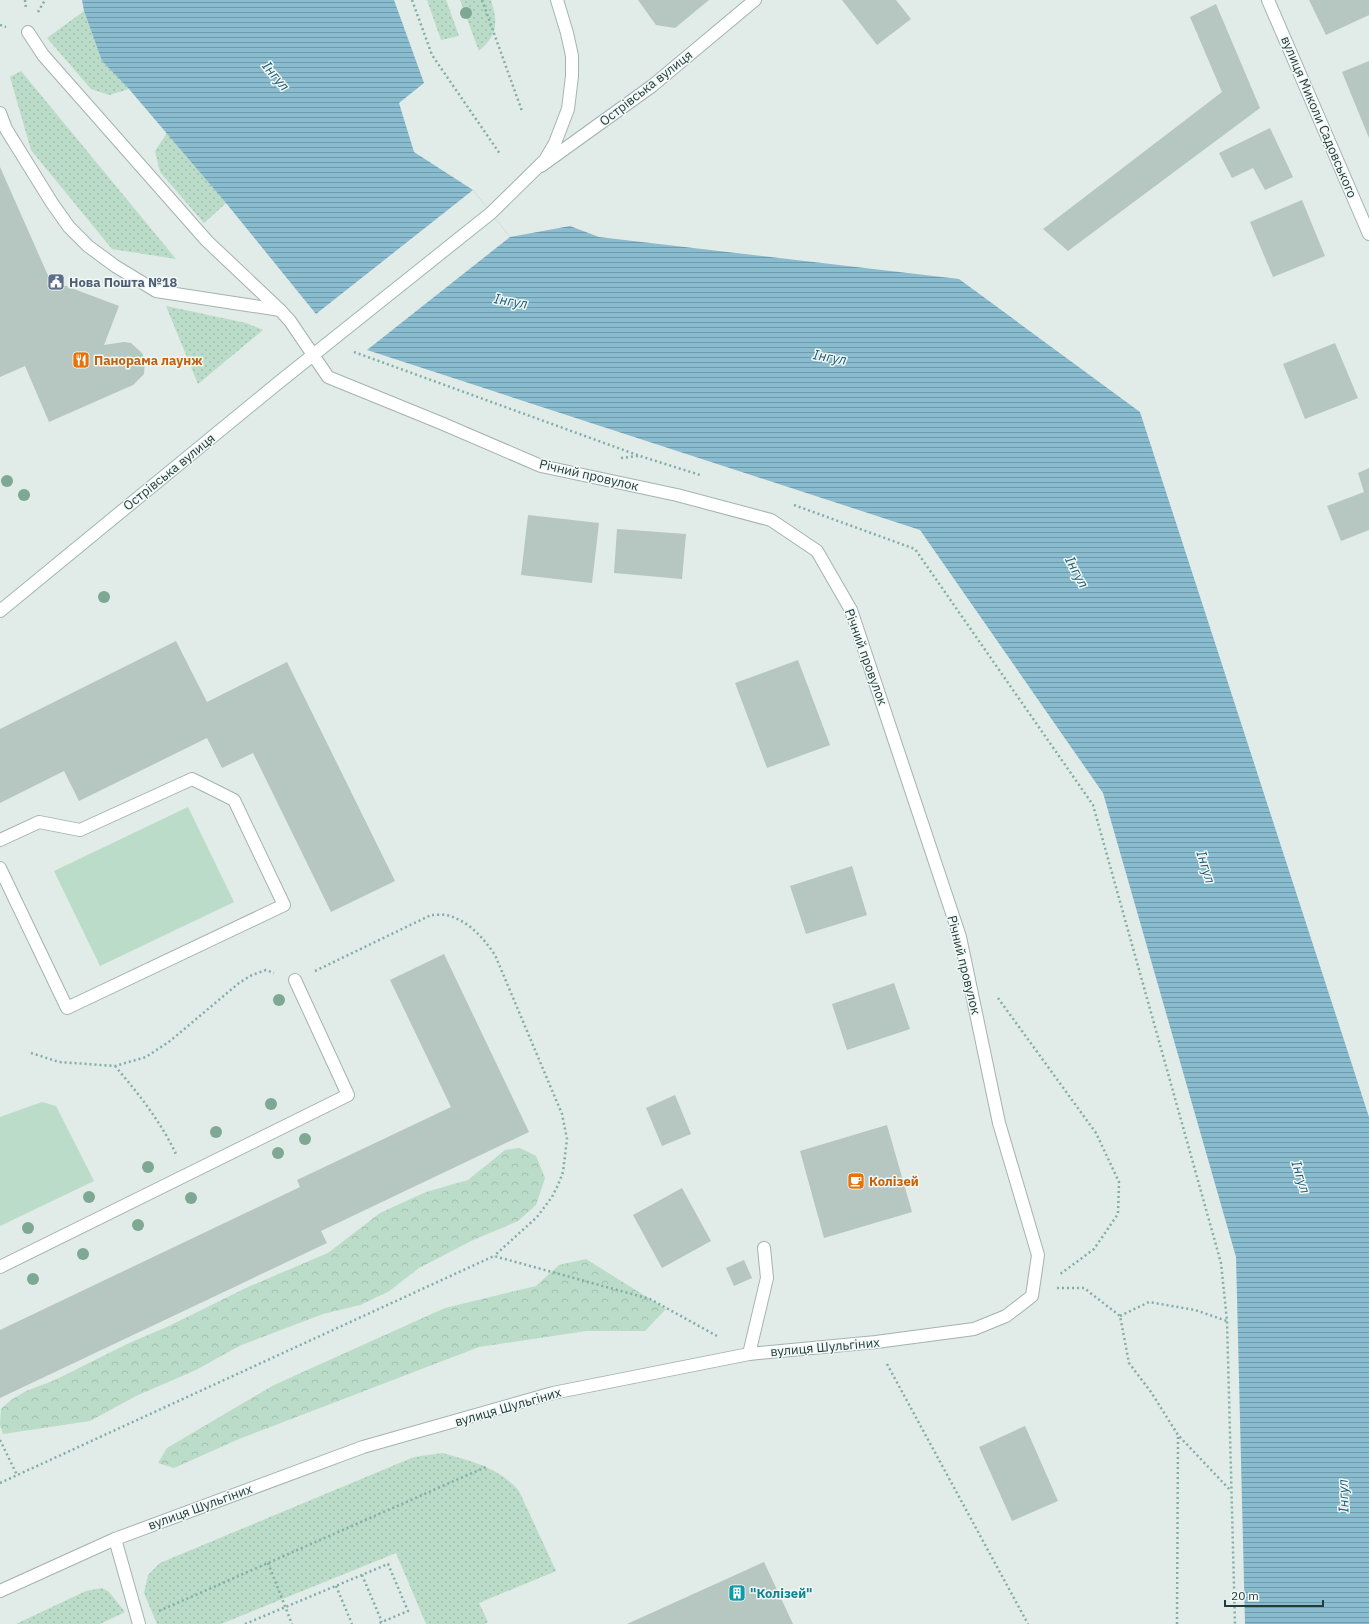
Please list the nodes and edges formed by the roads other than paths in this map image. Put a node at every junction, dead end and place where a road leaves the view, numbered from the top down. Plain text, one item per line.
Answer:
1 (557, 0) edge
2 (755, 0) edge
3 (1268, 0) edge
4 (28, 32) dead end
5 (0, 113) edge
6 (3, 130) edge
7 (533, 172) junction
8 (1369, 234) edge
9 (280, 310) junction
10 (314, 356) junction
11 (0, 610) edge
12 (0, 840) edge
13 (0, 868) edge
14 (295, 980) road end
15 (764, 1248) dead end
16 (0, 1267) edge
17 (1032, 1296) joint
18 (749, 1354) junction
19 (115, 1539) junction
20 (0, 1592) edge
21 (136, 1623) edge

1 - 7 street
2 - 7 street, Острівська вулиця
3 - 8 street, вулиця Миколи Садовського
4 - 9 street, Річний провулок
5 - 6 street
6 - 9 street
7 - 10 street, Острівська вулиця
9 - 10 street, Річний провулок
10 - 11 street, Острівська вулиця
10 - 17 street, Річний провулок
12 - 13 street
14 - 16 street
15 - 18 street
17 - 18 street, вулиця Шульгіних
18 - 19 street, вулиця Шульгіних
19 - 20 street, вулиця Шульгіних
19 - 21 street

